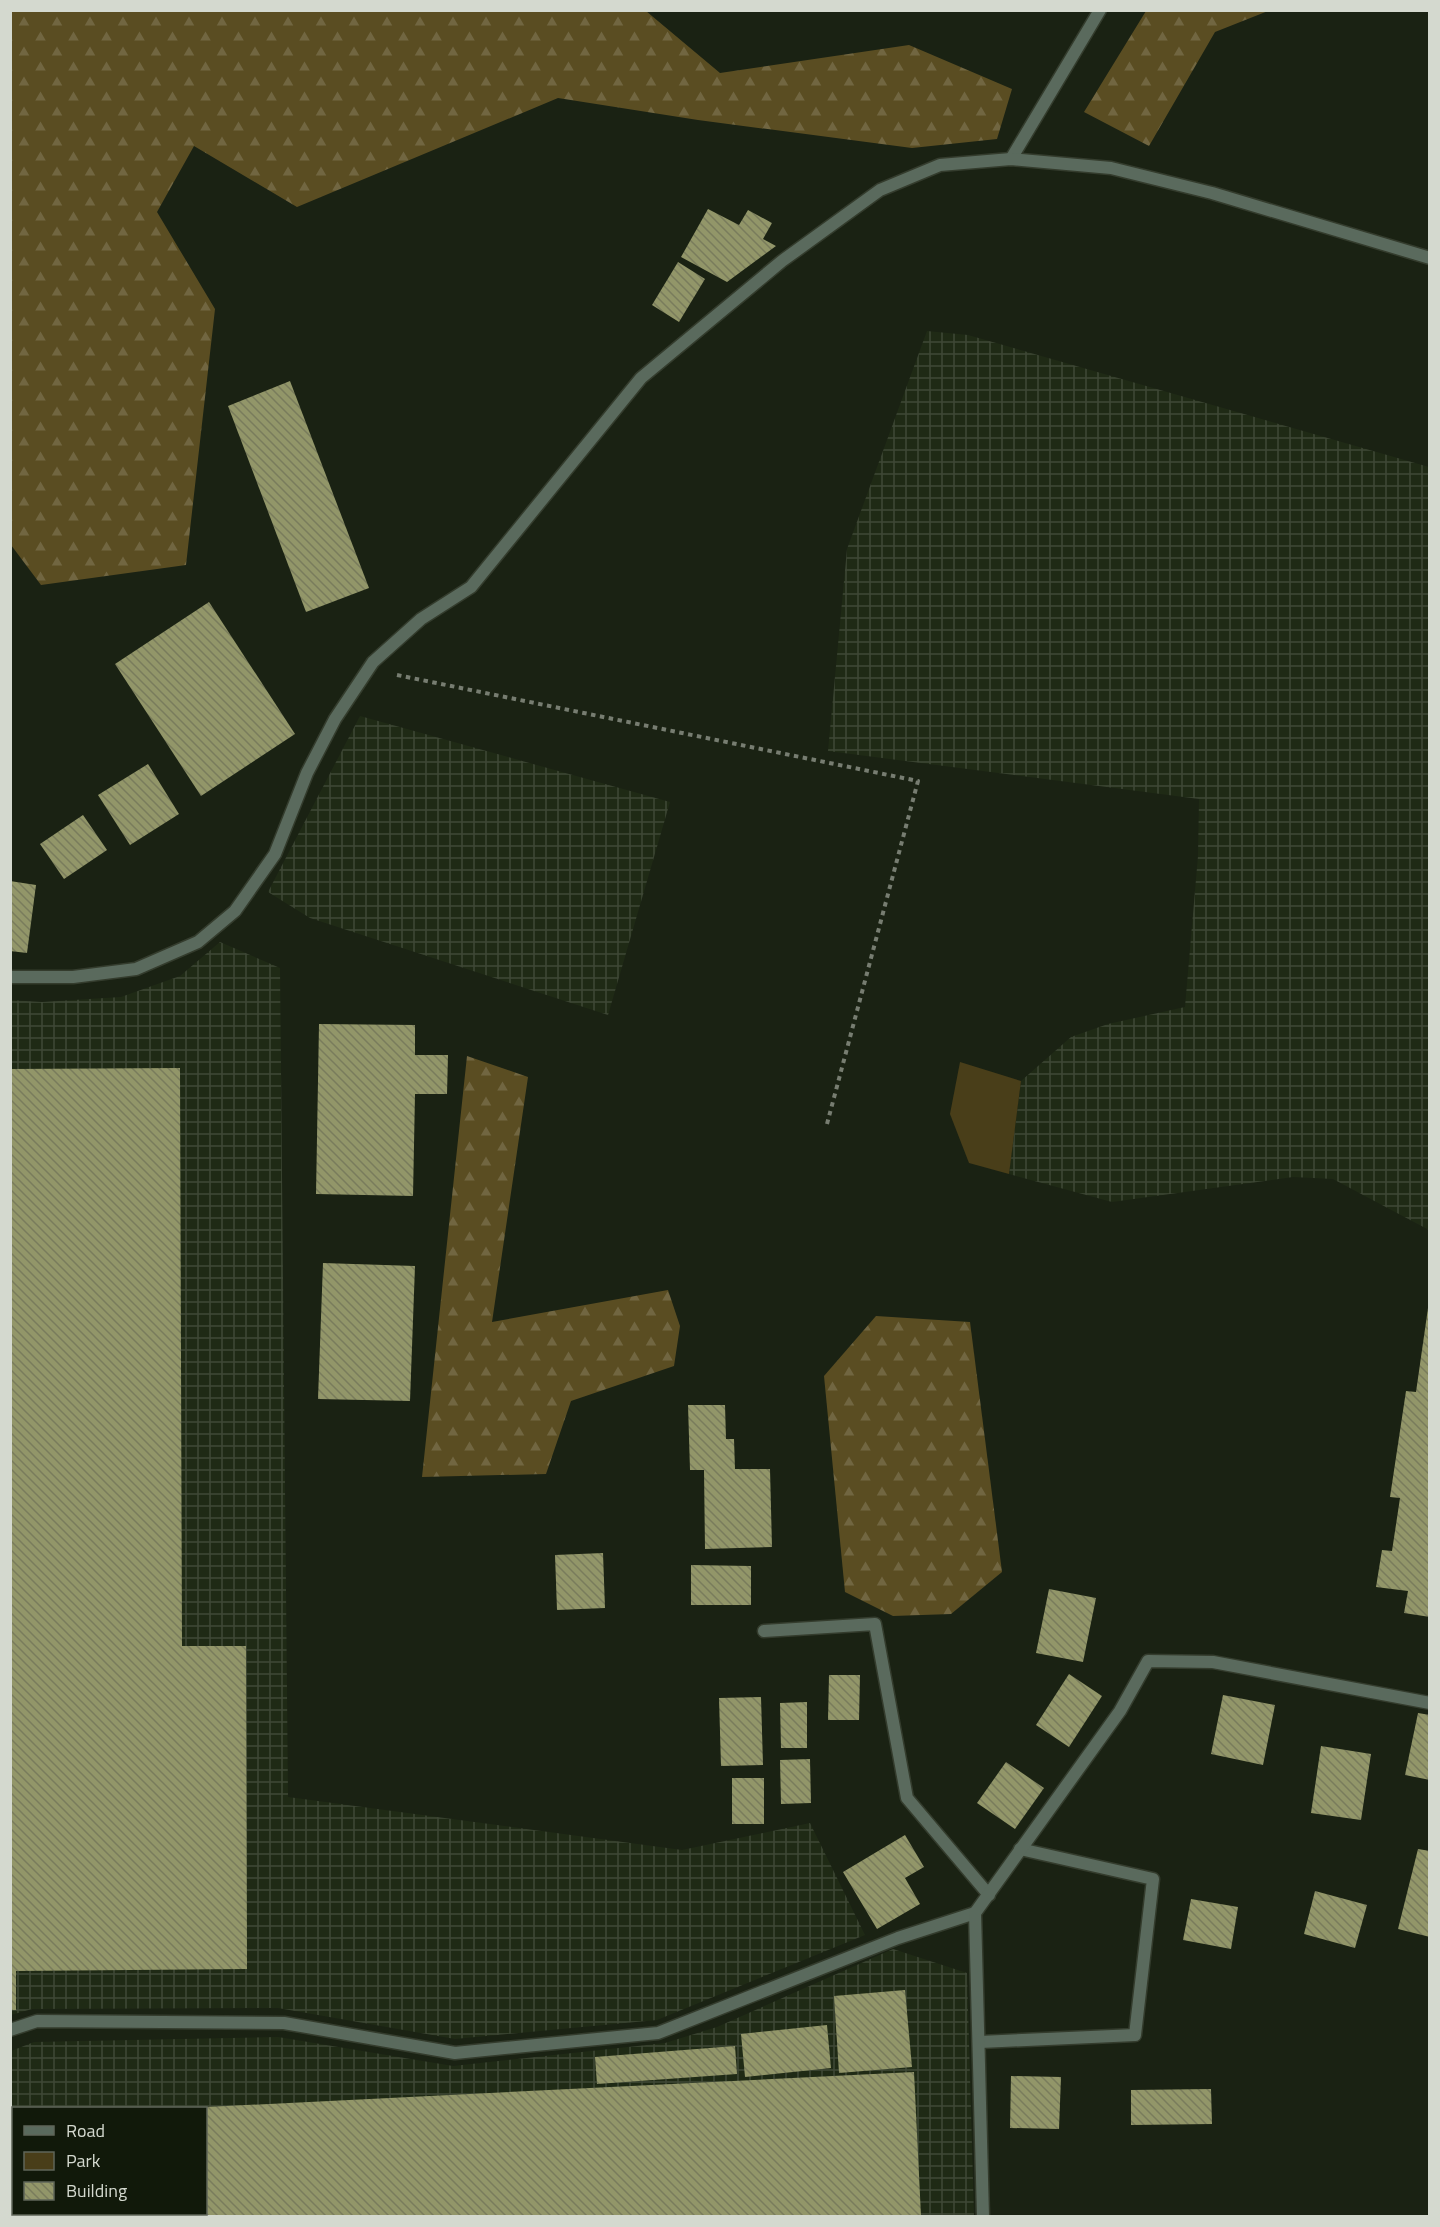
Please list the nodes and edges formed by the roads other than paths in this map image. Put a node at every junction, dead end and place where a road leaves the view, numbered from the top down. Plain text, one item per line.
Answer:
1 (1100, 10) edge
2 (1011, 159) junction
3 (1430, 258) edge
4 (10, 977) edge
5 (764, 1631) dead end
6 (1430, 1703) edge
7 (1020, 1849) junction
8 (989, 1895) junction
9 (975, 1913) junction
10 (10, 2030) edge
11 (980, 2042) junction
12 (983, 2217) edge

1 - 2 street
2 - 3 street
2 - 4 street
5 - 8 street
6 - 7 street
7 - 8 street
7 - 11 street
8 - 9 street
9 - 10 street
9 - 11 street
11 - 12 street

